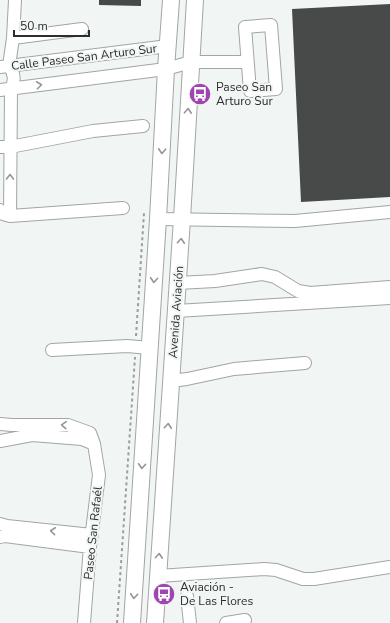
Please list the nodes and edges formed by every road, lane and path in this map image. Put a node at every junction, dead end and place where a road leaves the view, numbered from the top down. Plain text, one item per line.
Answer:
1 (15, 0) edge
2 (171, 0) edge
3 (195, 0) edge
4 (82, 29) dead end
5 (13, 38) junction
6 (168, 46) junction
7 (103, 55) junction
8 (191, 62) junction
9 (247, 62) junction
10 (5, 67) edge
11 (166, 69) junction
12 (106, 76) junction
13 (5, 89) edge
14 (143, 126) dead end
15 (5, 147) edge
16 (145, 207) dead end
17 (123, 208) dead end
18 (390, 212) edge
19 (5, 213) edge
20 (158, 218) junction
21 (182, 219) junction
22 (178, 283) junction
23 (390, 287) edge
24 (390, 298) edge
25 (176, 311) junction
26 (136, 339) dead end
27 (150, 348) junction
28 (52, 350) dead end
29 (135, 355) dead end
30 (305, 363) dead end
31 (171, 381) junction
32 (0, 424) edge
33 (0, 441) edge
34 (94, 444) junction
35 (0, 524) edge
36 (0, 537) edge
37 (91, 541) junction
38 (390, 568) edge
39 (158, 576) junction
40 (187, 596) dead end
41 (245, 620) dead end
42 (84, 623) edge
43 (117, 623) edge
44 (132, 623) edge
45 (155, 623) edge
46 (190, 623) edge
47 (226, 623) edge

1 - 5 street
2 - 6 main road, Avenida Aviación
3 - 8 main road, Avenida Aviación
4 - 5 street
5 - 10 street
6 - 7 street, Calle Paseo San Arturo Sur
6 - 11 main road, Avenida Aviación
7 - 10 street, Calle Paseo San Arturo Sur
7 - 12 street
8 - 9 street, Calle Paseo San Arturo Sur
8 - 11 street, Calle Paseo San Arturo Sur
21 -> 8 main road, Avenida Aviación
9 - 9 street
10 - 13 street
11 - 12 street, Calle Paseo San Arturo Sur
11 -> 20 main road, Avenida Aviación
13 -> 12 street, Calle Paseo San Arturo Sur
13 - 15 street
14 - 15 street
19 -> 15 street
16 - 26 path
17 - 19 street
18 - 21 street
20 - 21 street
20 -> 27 main road, Avenida Aviación
22 -> 21 main road, Avenida Aviación
22 - 23 street
22 - 25 main road, Avenida Aviación
24 - 25 street
25 - 31 main road, Avenida Aviación
27 - 28 street
27 -> 44 main road, Avenida Aviación
29 - 43 path
30 - 31 street
39 -> 31 main road, Avenida Aviación
34 -> 32 street
33 - 34 street
34 - 37 street, Paseo San Rafaél
37 -> 35 street
36 - 37 street
37 - 42 street, Paseo San Rafaél
38 - 39 street
39 - 45 main road, Avenida Aviación
40 - 46 street
41 - 47 street

